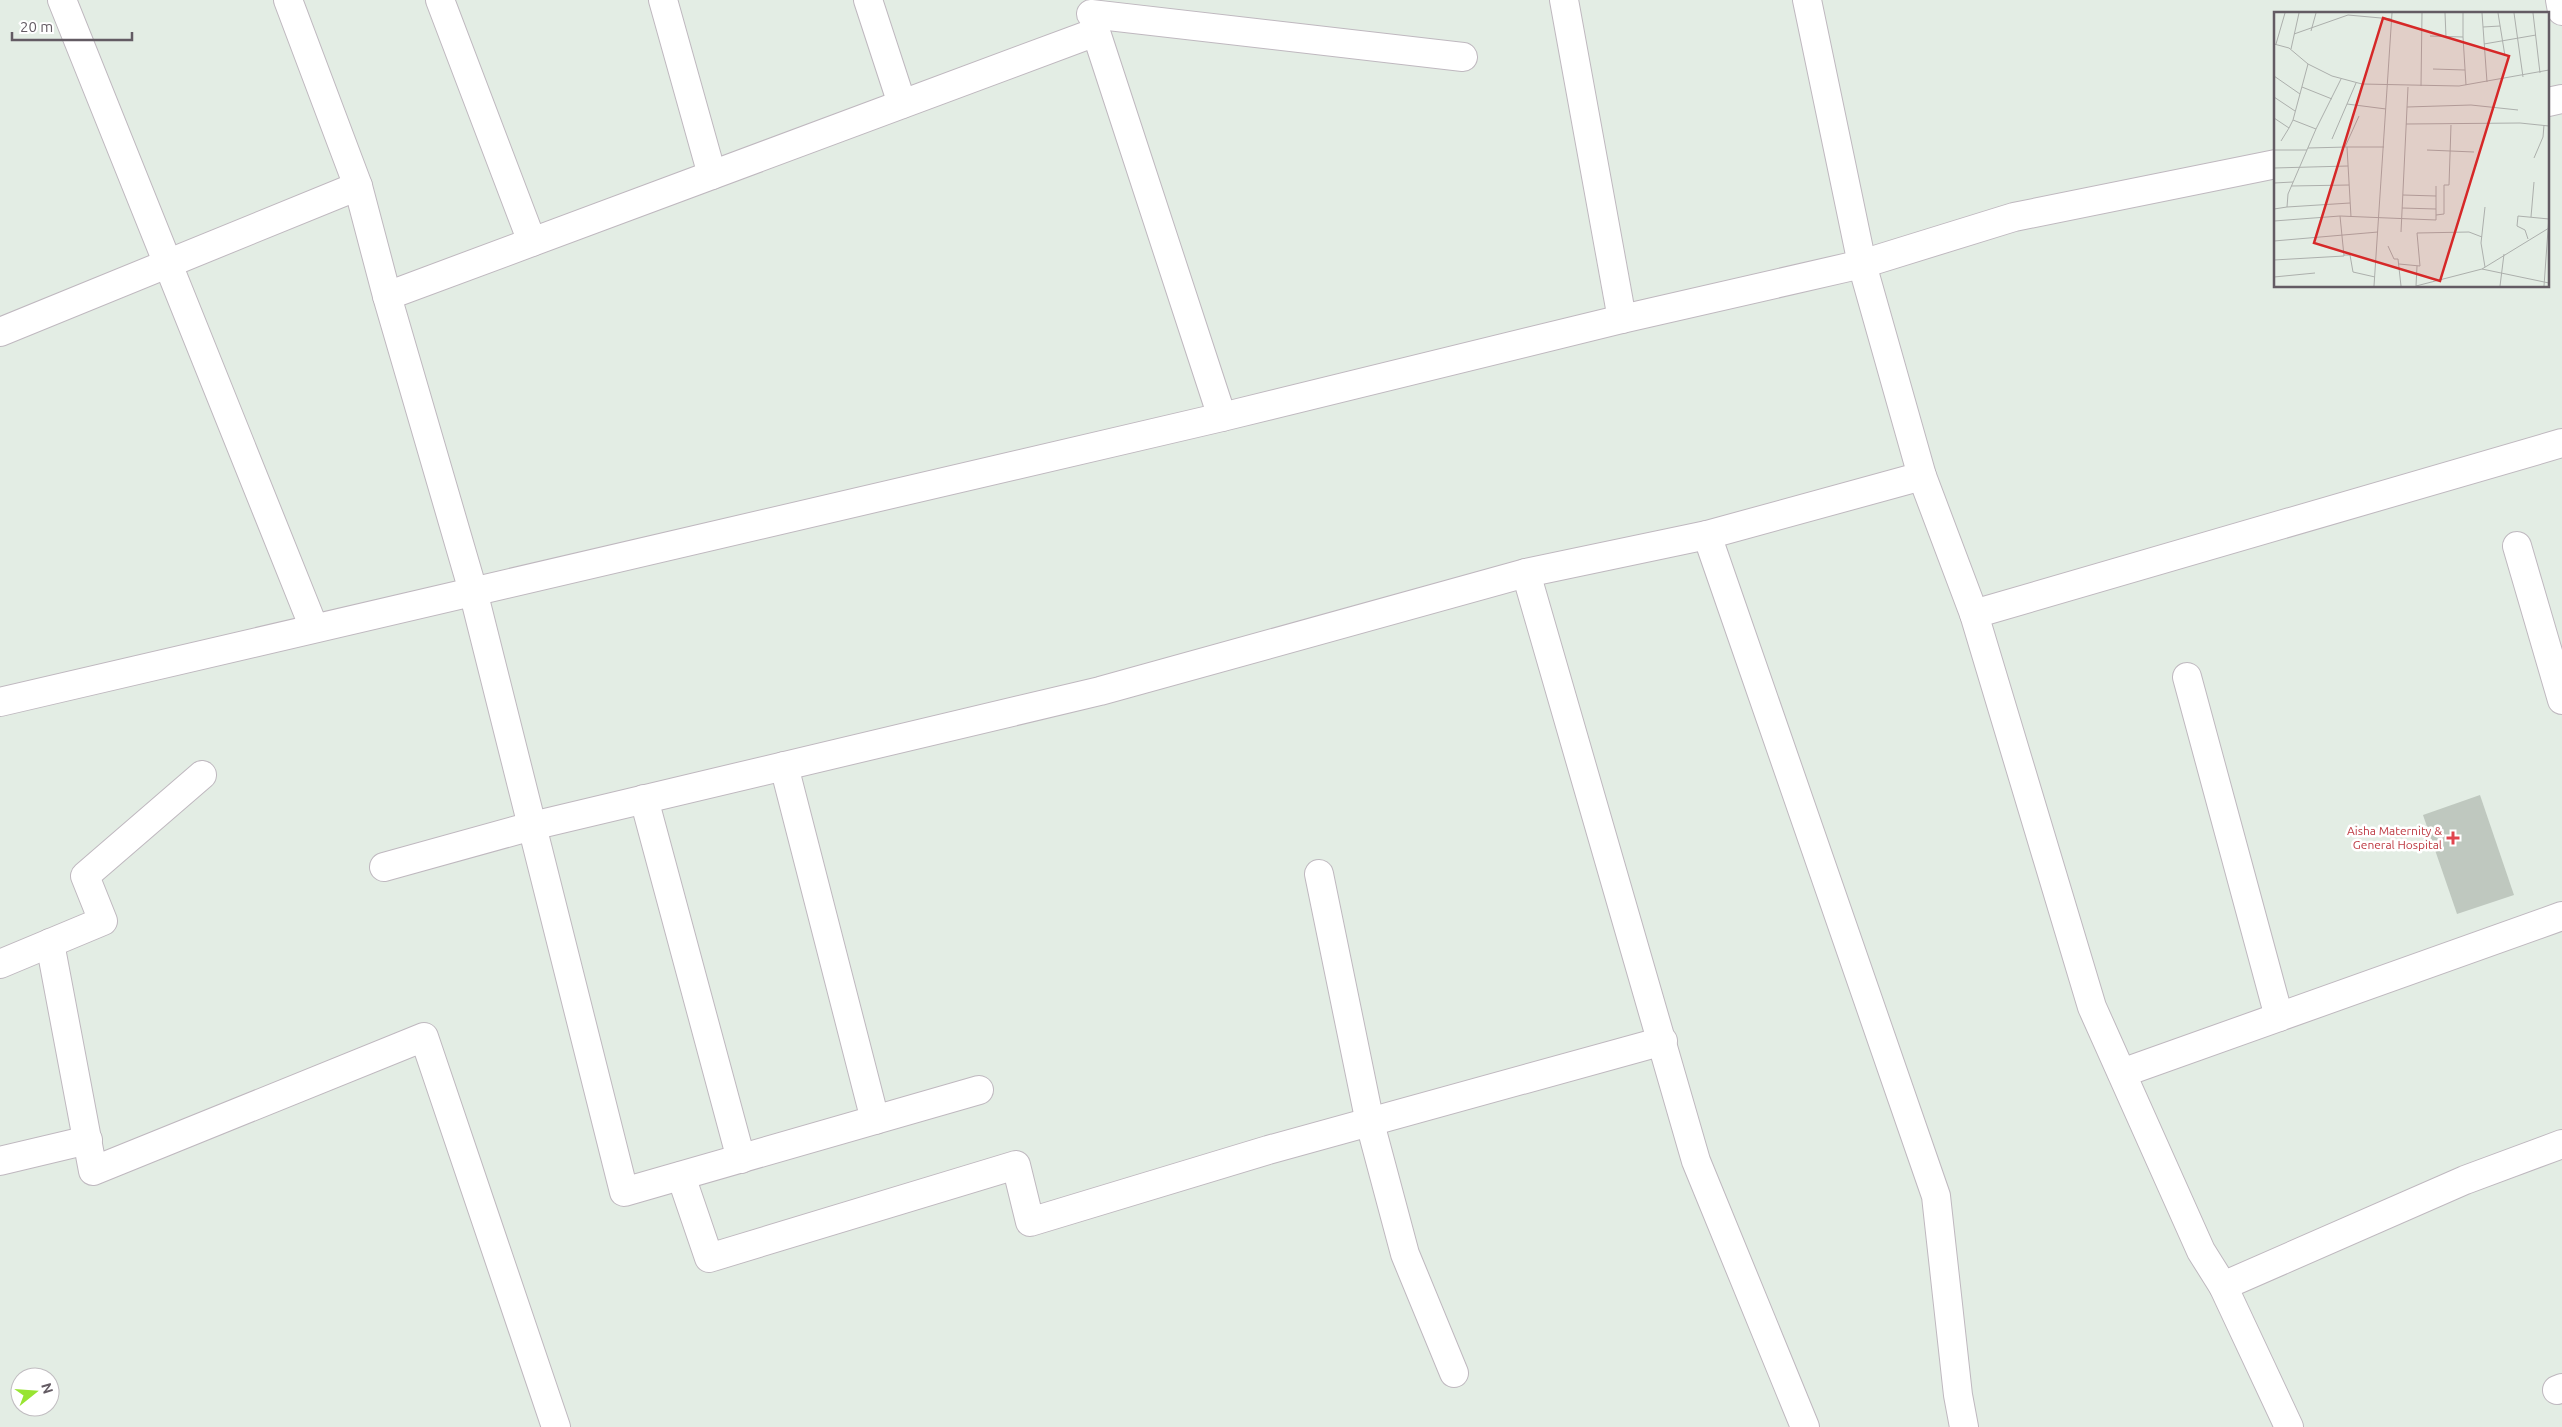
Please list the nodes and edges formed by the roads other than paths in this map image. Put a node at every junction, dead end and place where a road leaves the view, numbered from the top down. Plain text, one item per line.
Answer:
1 (62, 0) edge
2 (288, 0) edge
3 (440, 0) edge
4 (663, 0) edge
5 (868, 0) edge
6 (1564, 0) edge
7 (1807, 0) edge
8 (2560, 0) edge
9 (2562, 11) edge
10 (1091, 15) edge
11 (1463, 57) dead end
12 (902, 104) junction
13 (2274, 164) edge
14 (712, 175) junction
15 (358, 186) junction
16 (532, 242) junction
17 (167, 262) junction
18 (1862, 264) junction
19 (387, 296) junction
20 (1622, 319) junction
21 (0, 332) edge
22 (1222, 417) junction
23 (2562, 443) edge
24 (1922, 476) junction
25 (1707, 535) junction
26 (2517, 546) dead end
27 (1526, 573) junction
28 (473, 591) junction
29 (1974, 614) junction
30 (314, 628) junction
31 (2187, 677) dead end
32 (2562, 700) edge
33 (0, 702) edge
34 (784, 766) junction
35 (202, 775) dead end
36 (644, 799) junction
37 (532, 826) junction
38 (384, 866) dead end
39 (1319, 874) dead end
40 (2562, 916) edge
41 (50, 943) junction
42 (0, 964) edge
43 (2278, 1017) junction
44 (1663, 1041) junction
45 (2122, 1073) junction
46 (979, 1090) dead end
47 (875, 1120) junction
48 (1370, 1123) junction
49 (88, 1140) junction
50 (2562, 1144) edge
51 (740, 1159) junction
52 (0, 1161) edge
53 (681, 1176) junction
54 (2223, 1286) junction
55 (1454, 1373) dead end
56 (556, 1427) edge
57 (1805, 1427) edge
58 (1964, 1427) edge
59 (2289, 1427) edge

1 - 17 street
2 - 15 street
3 - 16 street
4 - 14 street
5 - 12 street
6 - 20 street
7 - 18 street
8 - 9 street
10 - 11 street
10 - 12 street
10 - 22 street
12 - 14 street
13 - 18 street
14 - 16 street
15 - 17 street
15 - 19 street
16 - 19 street
17 - 21 street
17 - 30 street
18 - 20 street
18 - 24 street
19 - 28 street
20 - 22 street
22 - 28 street
23 - 29 street
24 - 25 street
24 - 29 street
25 - 27 street
25 - 58 street
26 - 32 street
27 - 34 street
27 - 44 street
28 - 30 street
28 - 37 street
29 - 45 street
30 - 33 street
31 - 43 street
34 - 36 street
34 - 47 street
35 - 41 street
36 - 37 street
36 - 51 street
37 - 38 street
37 - 53 street
39 - 48 street
40 - 43 street
41 - 42 street
41 - 49 street
43 - 45 street
44 - 48 street
44 - 57 street
45 - 54 street
46 - 47 street
47 - 51 street
48 - 53 street
48 - 55 street
49 - 52 street
49 - 56 street
50 - 54 street
51 - 53 street
54 - 59 street

